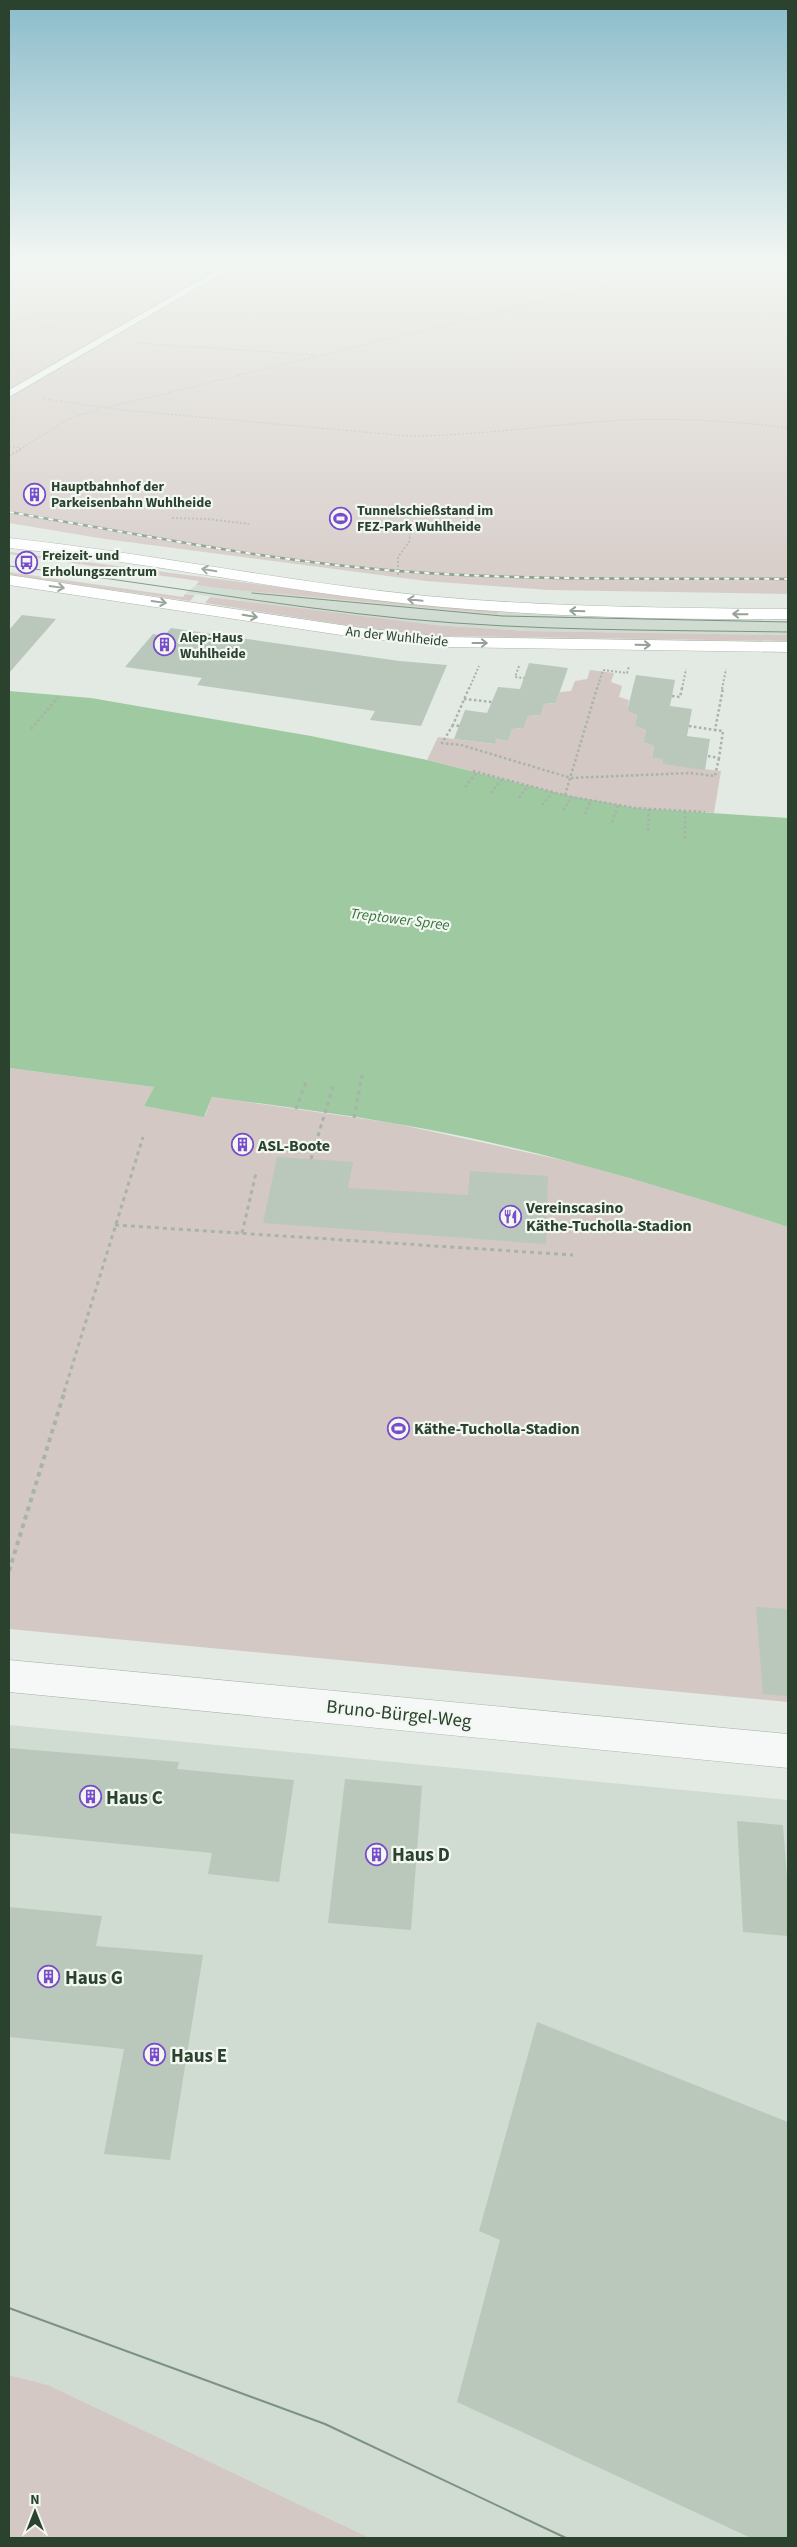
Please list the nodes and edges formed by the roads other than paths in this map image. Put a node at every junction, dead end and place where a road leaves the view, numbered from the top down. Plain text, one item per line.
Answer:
1 (32, 381) edge
2 (9, 394) edge
3 (10, 543) edge
4 (9, 580) edge
5 (788, 614) edge
6 (788, 647) edge
7 (9, 1676) edge
8 (788, 1751) edge

1 - 2 lane
5 -> 3 main road
4 -> 6 main road, An der Wuhlheide
7 - 8 street, Bruno-Bürgel-Weg

